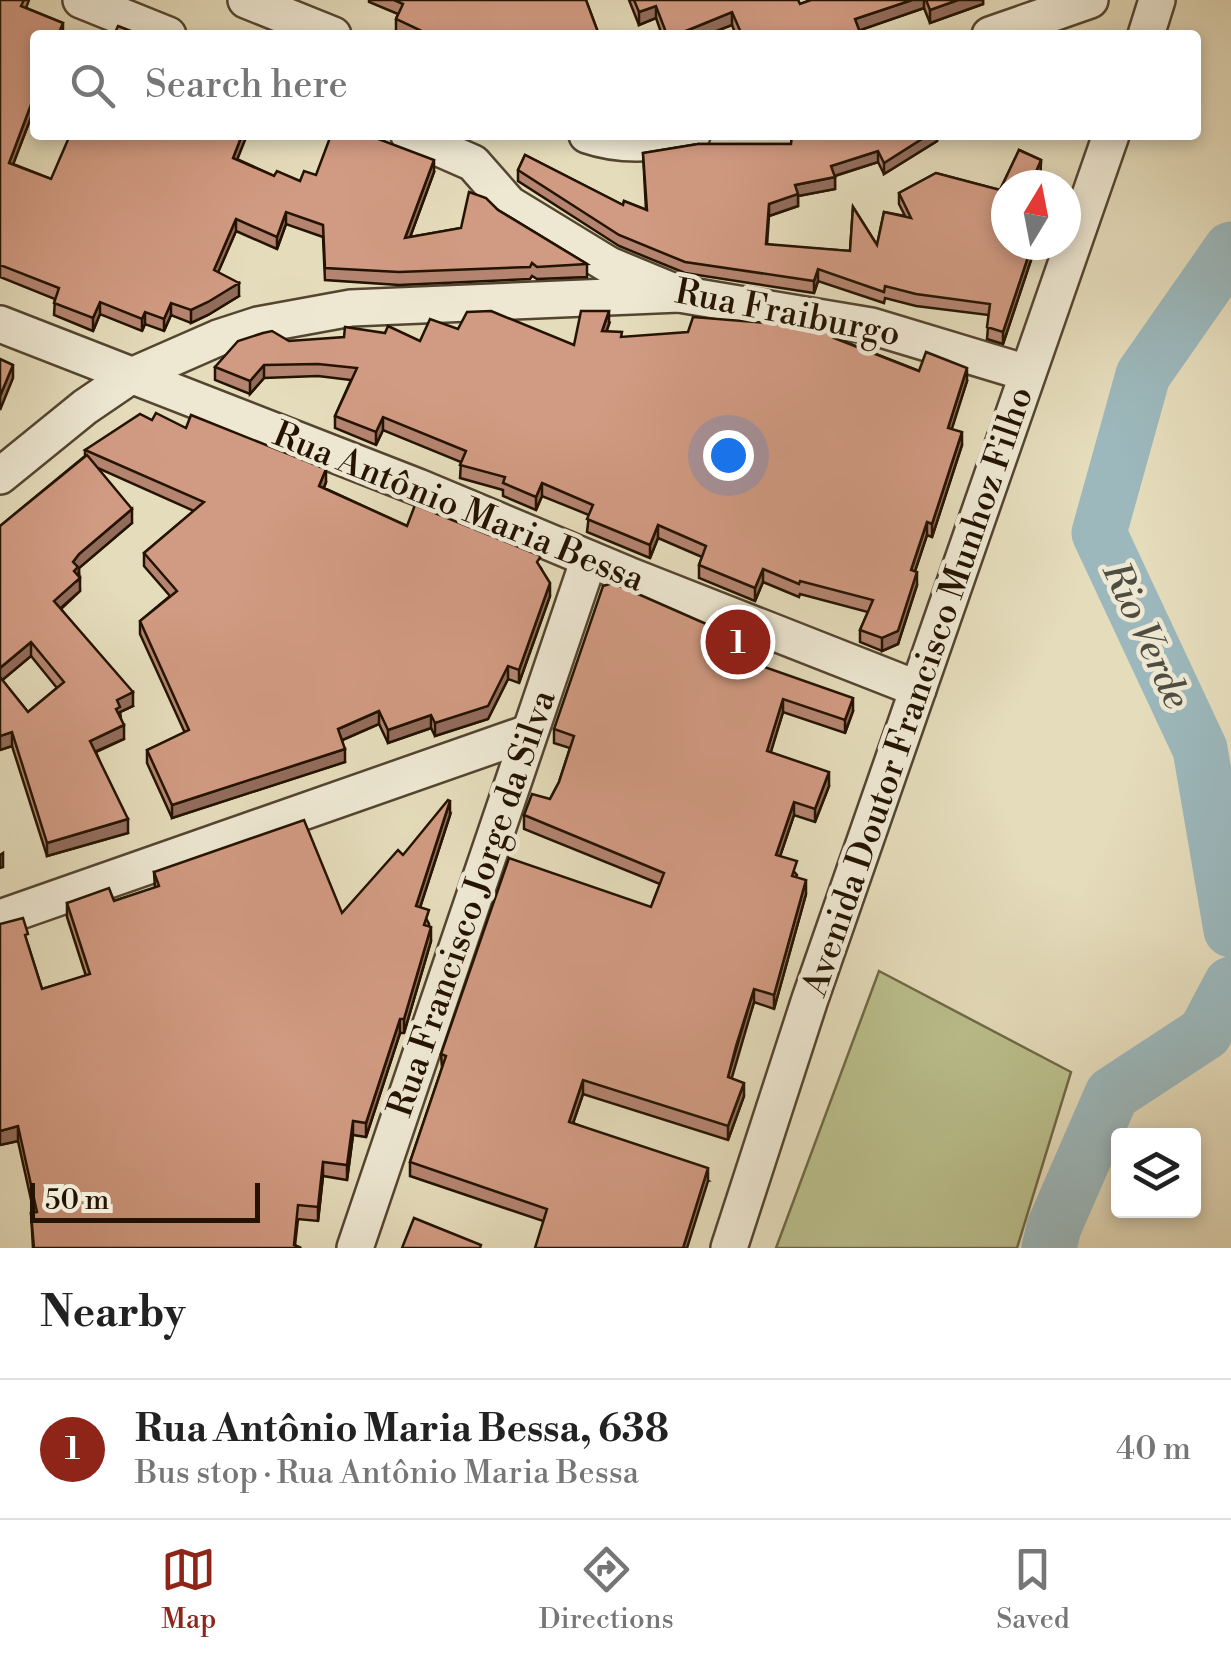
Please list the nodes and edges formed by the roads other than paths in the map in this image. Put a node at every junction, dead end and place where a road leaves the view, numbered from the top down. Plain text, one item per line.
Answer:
1 (81, 0) edge
2 (246, 0) edge
3 (1090, 0) edge
4 (1157, 0) edge
5 (156, 30) edge
6 (321, 30) edge
7 (1004, 30) edge
8 (1148, 30) edge
9 (420, 140) edge
10 (601, 140) edge
11 (665, 140) edge
12 (1109, 140) edge
13 (679, 294) junction
14 (0, 324) edge
15 (1027, 373) junction
16 (129, 376) junction
17 (0, 476) edge
18 (589, 559) junction
19 (918, 688) junction
20 (528, 732) junction
21 (0, 918) edge
22 (355, 1248) edge
23 (729, 1248) edge

1 - 5 street
2 - 6 street
3 - 7 street
4 - 8 street
9 - 13 street, Rua Fraiburgo
10 - 11 street
12 - 15 street, Avenida Doutor Francisco Munhoz Filho
13 - 15 street, Rua Fraiburgo
13 - 16 street
14 - 16 street, Rua Antônio Maria Bessa
15 - 19 street, Avenida Doutor Francisco Munhoz Filho
16 - 17 street
16 - 18 street, Rua Antônio Maria Bessa
18 - 19 street, Rua Antônio Maria Bessa
18 - 20 street, Rua Francisco Jorge da Silva
19 - 23 street, Avenida Doutor Francisco Munhoz Filho
20 - 21 street
20 - 22 street, Rua Francisco Jorge da Silva

